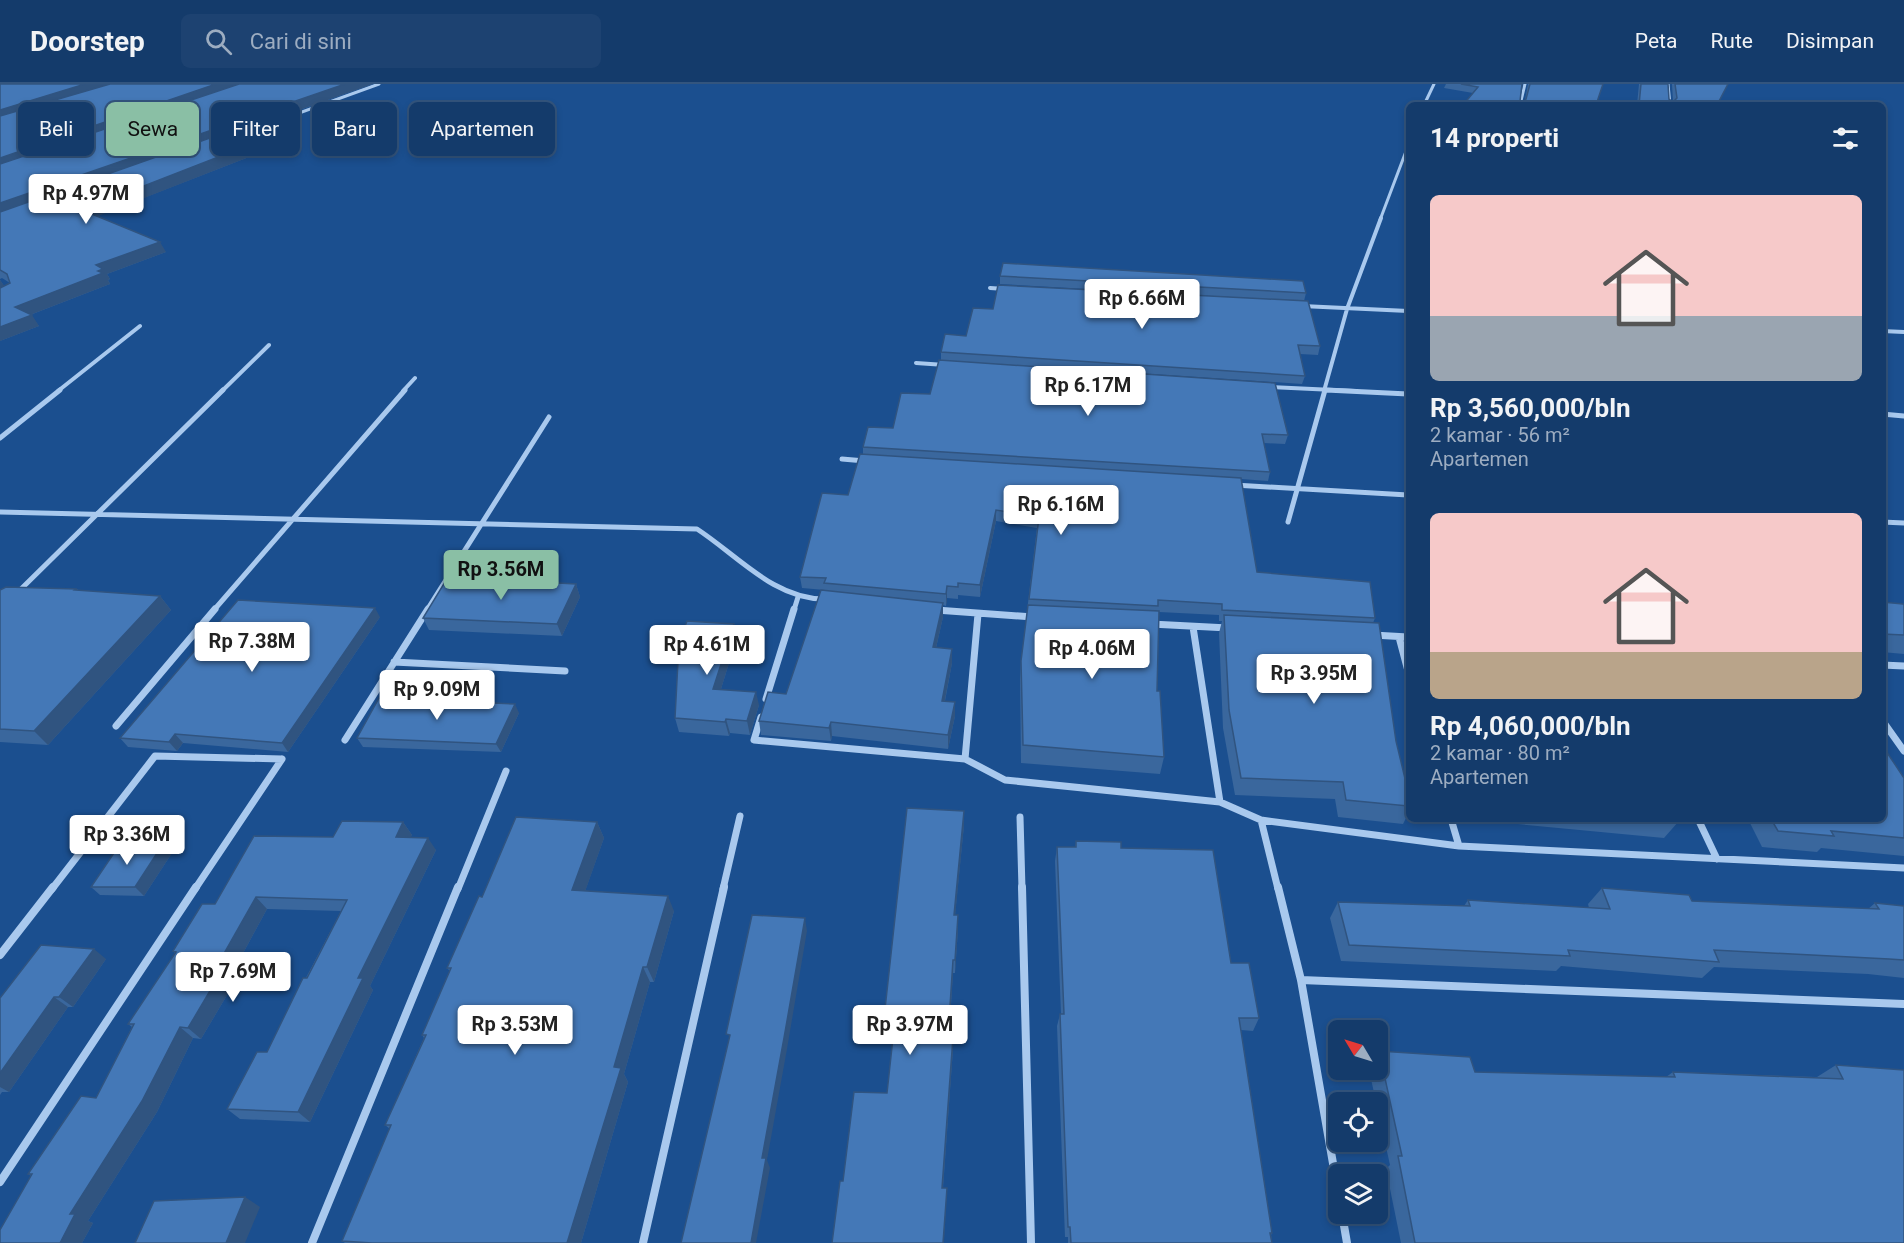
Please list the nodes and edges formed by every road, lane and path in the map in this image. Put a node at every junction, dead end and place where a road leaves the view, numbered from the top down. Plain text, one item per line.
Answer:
1 (379, 84) edge
2 (1434, 84) edge
3 (1525, 84) edge
4 (1668, 84) edge
5 (1425, 102) edge
6 (1521, 102) edge
7 (1670, 102) edge
8 (300, 113) edge
9 (1406, 151) edge
10 (990, 288) dead end
11 (1014, 289) edge
12 (1299, 306) edge
13 (1347, 309) junction
14 (1406, 311) edge
15 (140, 326) dead end
16 (1886, 331) edge
17 (1904, 332) edge
18 (268, 345) dead end
19 (916, 363) dead end
20 (951, 365) edge
21 (415, 378) dead end
22 (1265, 387) edge
23 (1324, 391) junction
24 (1406, 394) edge
25 (1886, 414) edge
26 (1904, 416) edge
27 (549, 417) dead end
28 (0, 438) edge
29 (842, 459) dead end
30 (877, 461) edge
31 (1228, 484) edge
32 (1298, 489) junction
33 (1406, 495) edge
34 (0, 512) edge
35 (96, 515) junction
36 (291, 519) junction
37 (1288, 522) dead end
38 (1886, 522) edge
39 (482, 523) junction
40 (1904, 523) edge
41 (16, 593) edge
42 (798, 597) junction
43 (832, 600) edge
44 (933, 609) edge
45 (978, 614) junction
46 (1046, 618) edge
47 (1148, 624) edge
48 (1193, 627) junction
49 (1239, 629) edge
50 (1364, 635) edge
51 (1399, 637) junction
52 (1406, 637) edge
53 (394, 662) junction
54 (1406, 663) edge
55 (1886, 665) edge
56 (1904, 666) edge
57 (565, 671) dead end
58 (116, 726) dead end
59 (1886, 726) edge
60 (345, 740) dead end
61 (1904, 751) edge
62 (965, 759) junction
63 (506, 771) dead end
64 (1220, 802) junction
65 (740, 816) dead end
66 (1020, 817) dead end
67 (1261, 820) junction
68 (1452, 822) edge
69 (1699, 822) edge
70 (1459, 846) junction
71 (1717, 859) junction
72 (1904, 868) edge
73 (0, 955) edge
74 (1301, 980) junction
75 (1904, 1004) edge
76 (1333, 1164) edge
77 (0, 1182) edge
78 (1344, 1224) edge
79 (312, 1243) edge
80 (642, 1243) edge
81 (1031, 1243) edge
82 (1347, 1243) edge

1 - 8 street
2 - 5 street
3 - 6 street
4 - 7 street
9 - 13 street
10 - 11 street
12 - 13 street
13 - 14 street
13 - 23 street
15 - 28 street
16 - 17 street
18 - 35 street
19 - 20 street
21 - 36 street
22 - 23 street
23 - 24 street
23 - 32 street
25 - 26 street
27 - 39 street
29 - 30 street
31 - 32 street
32 - 33 street
32 - 37 street
34 - 35 street
35 - 36 street
35 - 41 street
36 - 39 street
36 - 58 street
38 - 40 street
39 - 42 street
39 - 53 street
42 - 43 street
42 - 62 street
44 - 45 street
45 - 46 street
45 - 62 street
47 - 48 street
48 - 49 street
48 - 64 street
50 - 51 street
51 - 52 street
51 - 54 street
53 - 57 street
53 - 60 street
55 - 56 street
59 - 61 street
62 - 64 street
63 - 79 street
64 - 67 street
65 - 80 street
66 - 81 street
67 - 70 street
67 - 74 street
68 - 70 street
69 - 71 street
70 - 71 street
71 - 72 street
73 - 77 street
74 - 75 street
74 - 76 street
78 - 82 street

